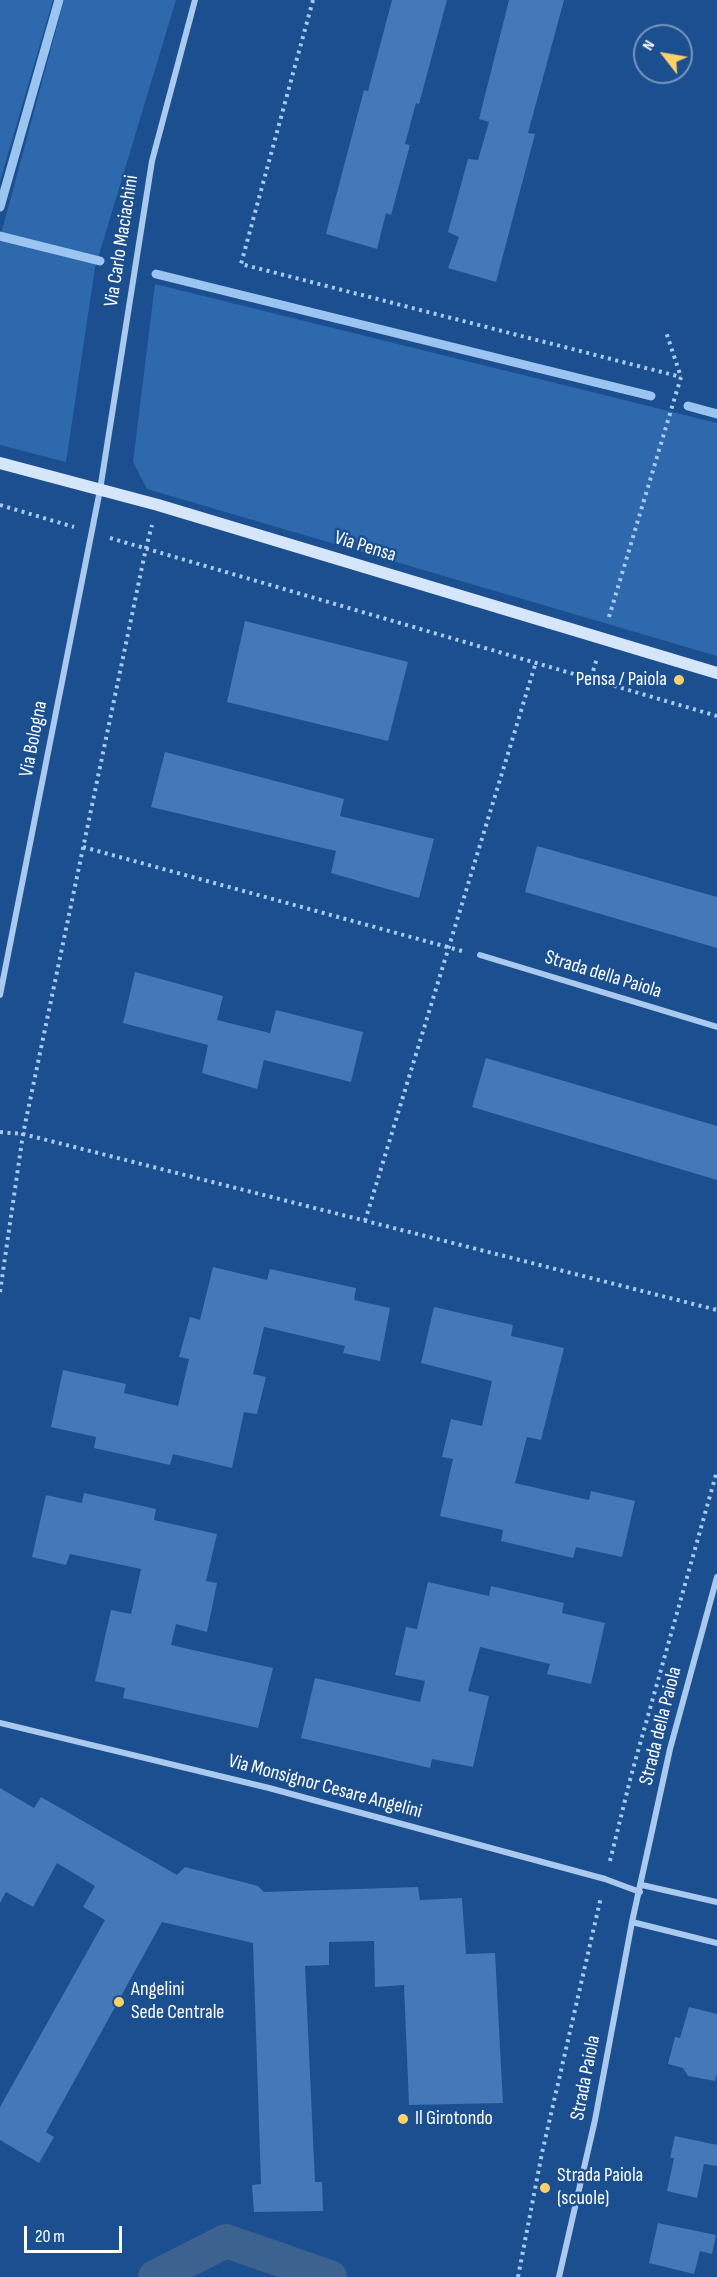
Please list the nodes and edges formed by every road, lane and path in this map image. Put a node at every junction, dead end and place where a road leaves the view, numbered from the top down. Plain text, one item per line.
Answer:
1 (195, 0) edge
2 (313, 0) edge
3 (666, 332) dead end
4 (681, 377) junction
5 (0, 463) edge
6 (100, 490) junction
7 (0, 505) edge
8 (158, 505) junction
9 (92, 532) junction
10 (146, 548) junction
11 (603, 638) junction
12 (536, 662) junction
13 (717, 673) edge
14 (591, 678) junction
15 (717, 716) edge
16 (83, 847) junction
17 (448, 948) junction
18 (480, 955) joint
19 (0, 995) edge
20 (717, 1027) edge
21 (0, 1132) edge
22 (23, 1134) junction
23 (365, 1221) junction
24 (0, 1292) edge
25 (717, 1310) edge
26 (717, 1577) edge
27 (0, 1723) edge
28 (641, 1888) junction
29 (717, 1902) edge
30 (632, 1922) junction
31 (717, 1942) edge
32 (559, 2277) edge

1 - 6 street, Via Carlo Maciachini
2 - 4 path
3 - 4 path
4 - 11 path
5 - 6 street, Via Pensa
6 - 8 street, Via Pensa
6 - 9 street, Via Bologna
7 - 9 path
8 - 10 path
8 - 11 street, Via Pensa
9 - 10 path
9 - 19 street, Via Bologna
10 - 12 path
10 - 16 path
11 - 13 street, Via Pensa
11 - 14 path
12 - 14 path
12 - 17 path
14 - 15 path
16 - 17 path
16 - 22 path
17 - 18 path
17 - 23 path
18 - 20 street, Strada della Paiola
21 - 22 path
22 - 23 path
22 - 24 path
23 - 25 path
26 - 28 street, Strada della Paiola
27 - 28 street, Via Monsignor Cesare Angelini
28 - 29 street, Via Monsignor Cesare Angelini
28 - 30 street, Strada Paiola
30 - 31 street
30 - 32 street, Strada Paiola

